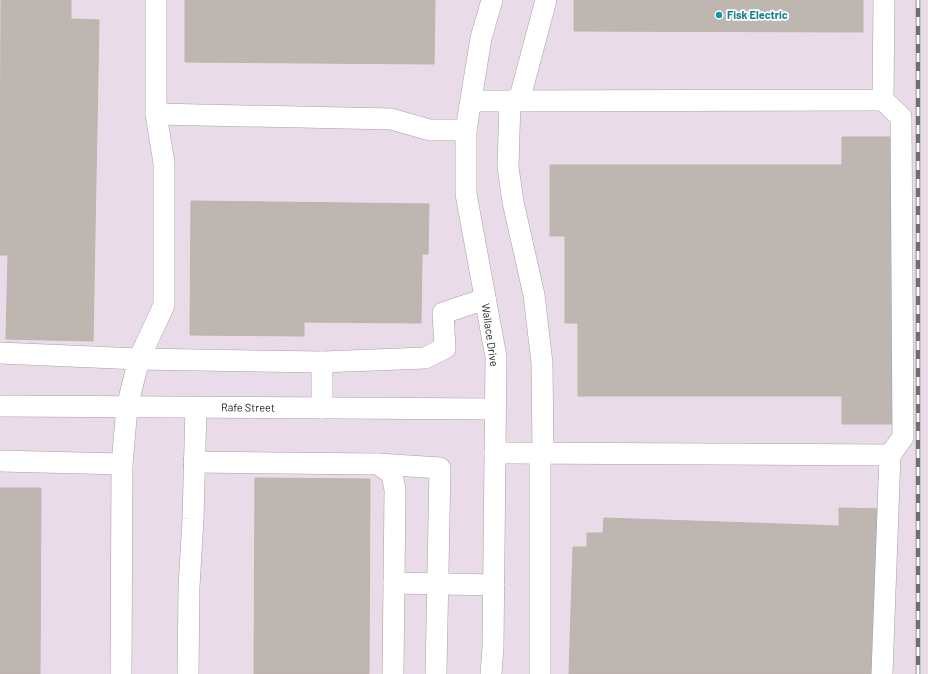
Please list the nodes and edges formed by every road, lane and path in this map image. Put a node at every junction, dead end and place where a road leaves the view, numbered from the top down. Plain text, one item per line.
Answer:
1 (156, 0) edge
2 (492, 0) edge
3 (546, 0) edge
4 (884, 0) edge
5 (514, 100) junction
6 (883, 100) junction
7 (471, 101) junction
8 (156, 114) junction
9 (466, 130) junction
10 (485, 299) junction
11 (0, 352) edge
12 (139, 358) junction
13 (322, 362) junction
14 (0, 406) edge
15 (127, 407) junction
16 (196, 408) junction
17 (322, 408) junction
18 (495, 409) junction
19 (495, 454) junction
20 (541, 454) junction
21 (890, 455) junction
22 (0, 461) edge
23 (194, 462) junction
24 (122, 464) junction
25 (378, 464) junction
26 (394, 583) junction
27 (438, 584) junction
28 (494, 585) junction
29 (120, 674) edge
30 (188, 674) edge
31 (393, 674) edge
32 (436, 674) edge
33 (491, 674) edge
34 (540, 674) edge
35 (882, 674) edge

1 - 8 street
2 - 7 street, Wallace Drive
3 - 5 street
4 - 6 street
5 - 6 street
5 - 7 street
5 - 20 street
6 - 21 street
7 - 9 street, Wallace Drive
8 - 9 street
8 - 12 street
9 - 10 street, Wallace Drive
10 - 13 street
10 - 18 street, Wallace Drive
11 - 12 street
12 - 13 street
12 - 15 street
13 - 17 street
14 - 15 street, Rafe Street
15 - 16 street, Rafe Street
15 - 24 street
16 - 17 street, Rafe Street
16 - 23 street
17 - 18 street, Rafe Street
18 - 19 street, Wallace Drive
19 - 20 street
19 - 28 street, Wallace Drive
20 - 21 street
20 - 34 street
21 - 35 street
22 - 24 street
23 - 25 street
23 - 30 street
24 - 29 street
25 - 26 street
25 - 27 street
26 - 27 street
26 - 31 street
27 - 28 street
27 - 32 street
28 - 33 street, Wallace Drive

